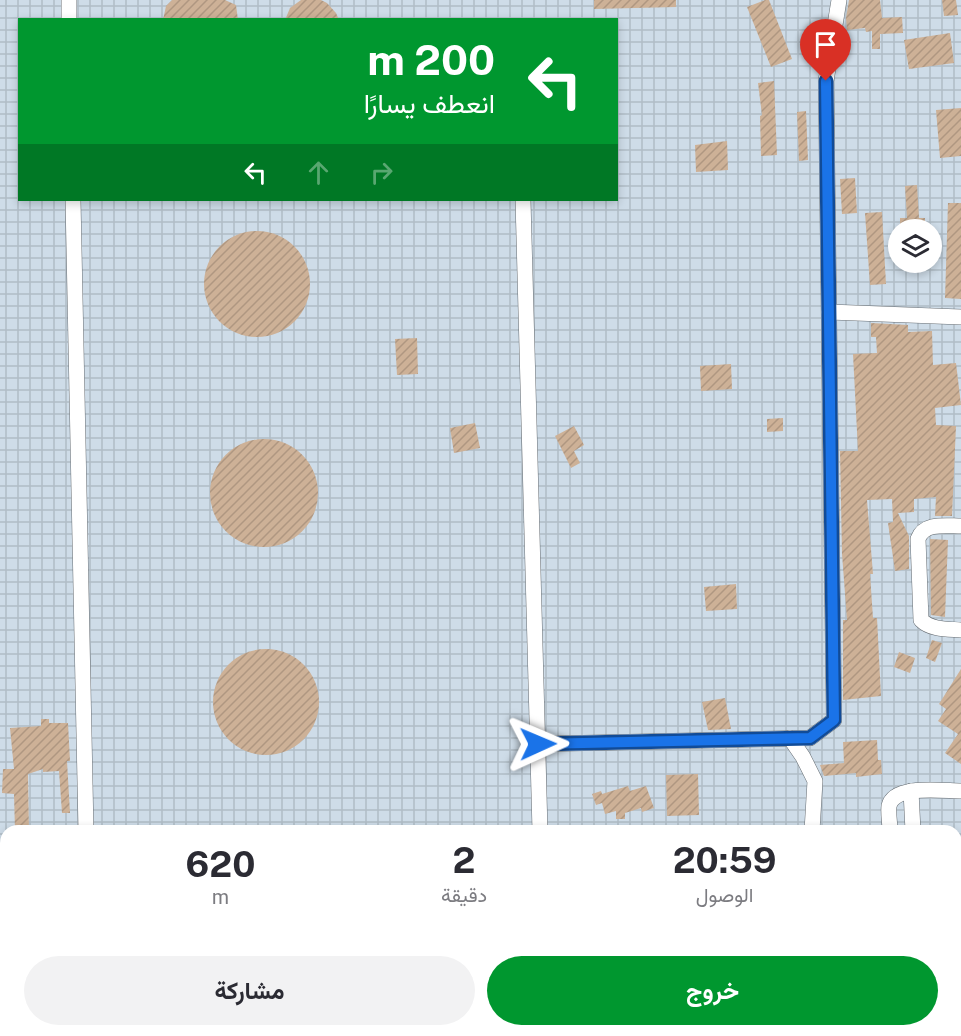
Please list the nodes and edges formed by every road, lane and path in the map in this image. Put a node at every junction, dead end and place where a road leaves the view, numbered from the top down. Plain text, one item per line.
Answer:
1 (69, 0) edge
2 (839, 0) edge
3 (69, 18) edge
4 (73, 201) edge
5 (523, 201) edge
6 (829, 312) junction
7 (961, 317) edge
8 (961, 526) edge
9 (958, 636) edge
10 (790, 738) junction
11 (538, 744) junction
12 (911, 790) junction
13 (961, 791) edge
14 (86, 825) edge
15 (540, 825) edge
16 (812, 825) edge
17 (890, 825) edge
18 (913, 825) edge

1 - 3 lane
2 - 6 lane
4 - 14 lane
5 - 11 lane
6 - 7 lane
6 - 10 lane
8 - 9 lane
10 - 11 lane
10 - 16 lane
11 - 15 lane
12 - 13 lane
12 - 17 lane
12 - 18 lane

